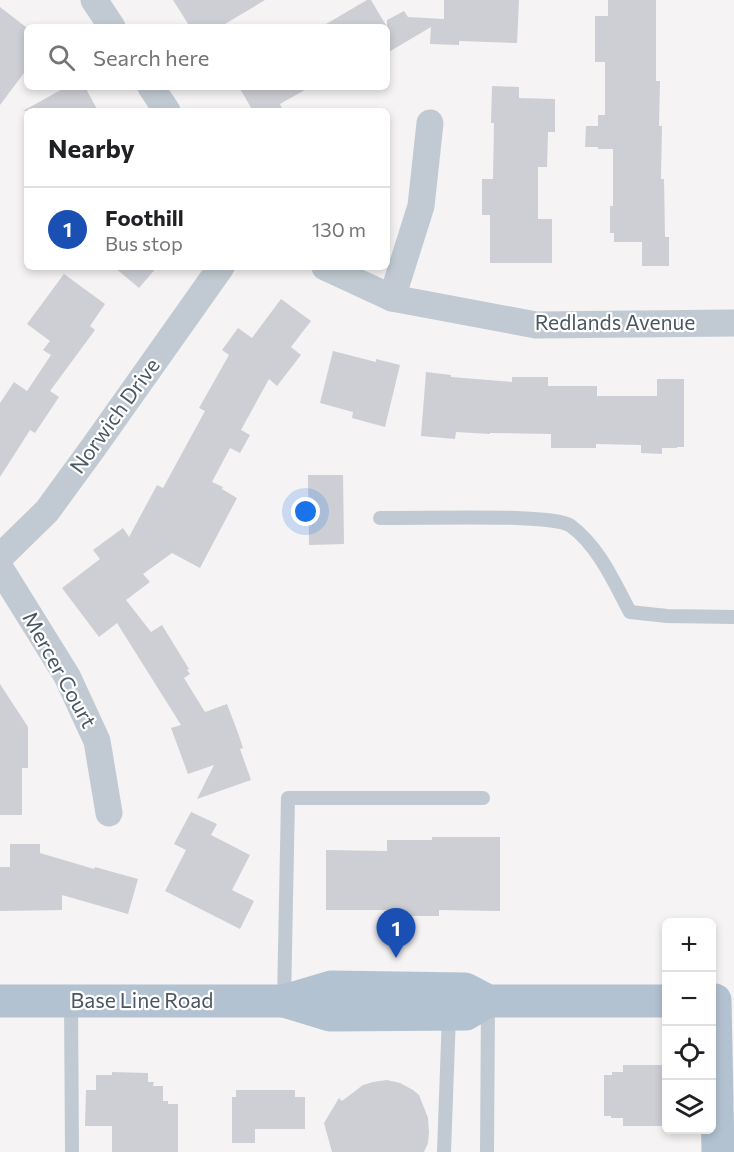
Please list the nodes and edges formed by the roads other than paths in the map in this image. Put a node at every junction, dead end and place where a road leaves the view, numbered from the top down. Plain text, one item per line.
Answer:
1 (94, 0) edge
2 (110, 24) edge
3 (153, 90) edge
4 (165, 108) edge
5 (430, 123) dead end
6 (219, 270) edge
7 (332, 270) edge
8 (392, 297) junction
9 (734, 322) edge
10 (380, 518) dead end
11 (0, 557) edge
12 (0, 568) edge
13 (734, 617) edge
14 (483, 798) dead end
15 (109, 813) dead end
16 (662, 1000) edge
17 (720, 1000) edge
18 (0, 1001) edge
19 (71, 1001) junction
20 (284, 1001) junction
21 (488, 1001) junction
22 (449, 1014) junction
23 (72, 1152) edge
24 (444, 1152) edge
25 (487, 1152) edge
26 (718, 1152) edge

1 - 2 street
3 - 4 street
5 - 8 street
6 - 11 street, Norwich Drive
7 - 8 street, Redlands Avenue
8 - 9 street, Redlands Avenue
10 - 13 lane
12 - 15 street, Mercer Court
14 - 20 lane
16 - 21 main road, Base Line Road
17 - 26 main road
18 - 19 main road, Base Line Road
19 - 20 main road, Base Line Road
19 - 23 lane
20 - 21 main road, Base Line Road
20 - 22 main road, Base Line Road
21 - 22 main road, Base Line Road
21 - 25 lane
22 - 24 lane

